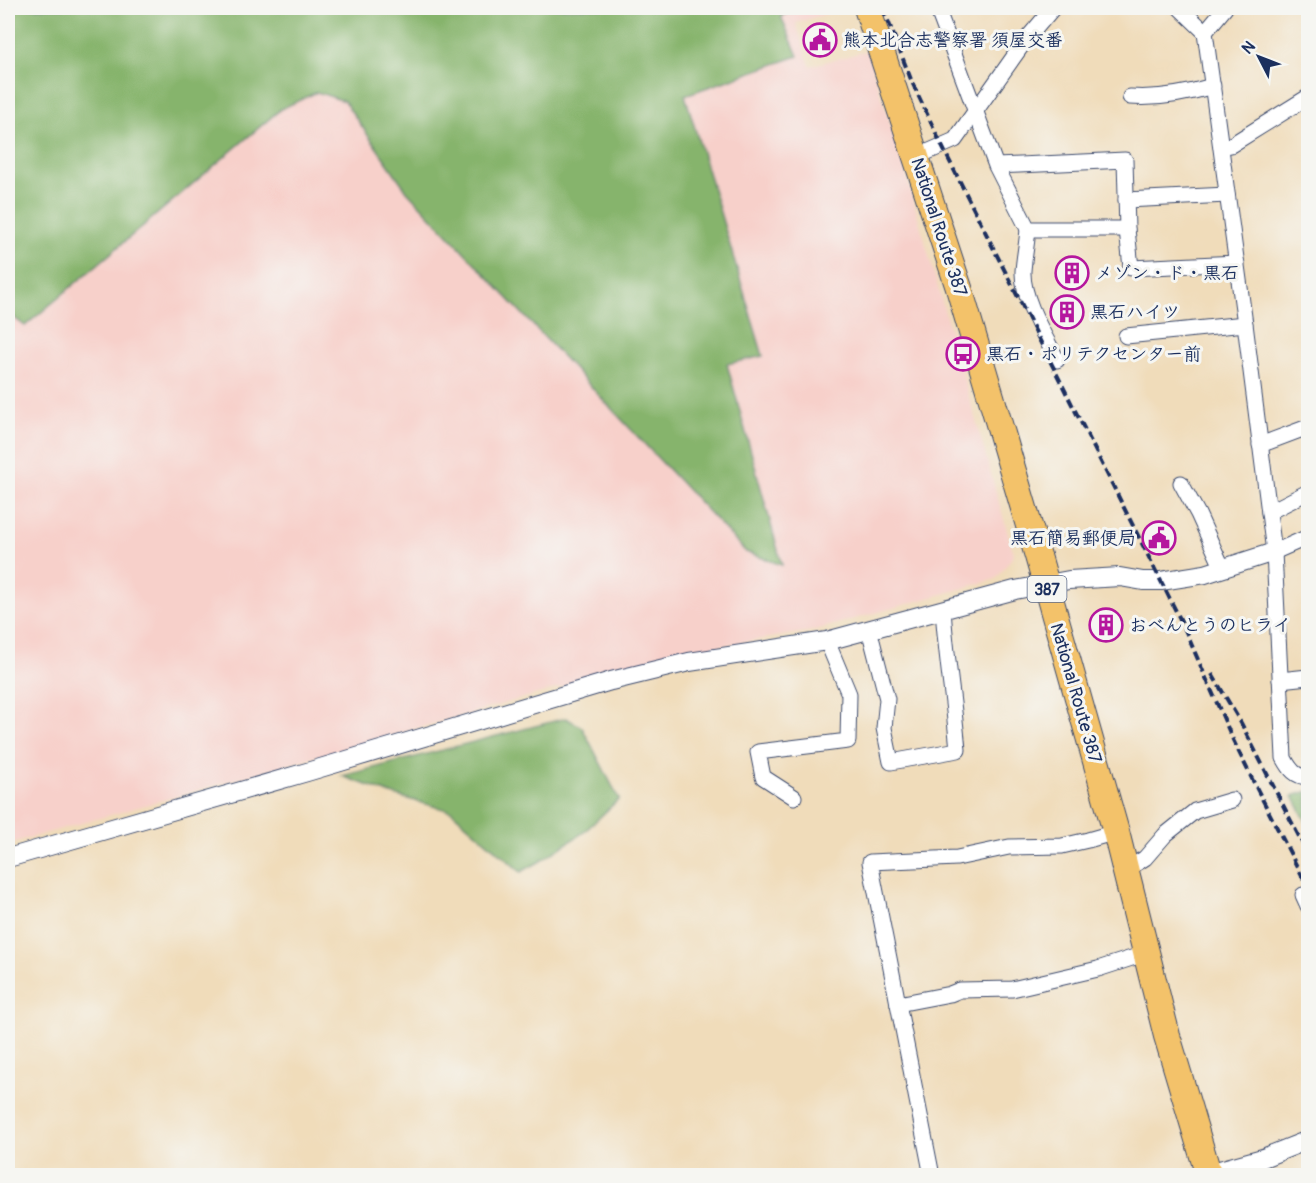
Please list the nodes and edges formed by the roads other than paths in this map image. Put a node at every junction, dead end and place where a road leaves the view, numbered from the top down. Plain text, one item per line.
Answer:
1 (867, 8) edge
2 (937, 8) edge
3 (1053, 8) edge
4 (1180, 8) edge
5 (1225, 8) edge
6 (1205, 33) junction
7 (1213, 86) junction
8 (1130, 97) dead end
9 (1308, 97) edge
10 (975, 111) junction
11 (1221, 147) junction
12 (916, 157) junction
13 (996, 166) junction
14 (1227, 195) junction
15 (1126, 200) junction
16 (1028, 229) junction
17 (1127, 229) junction
18 (1236, 263) junction
19 (1245, 324) junction
20 (1126, 336) dead end
21 (1057, 360) dead end
22 (1308, 427) edge
23 (1260, 445) junction
24 (1181, 483) dead end
25 (1308, 492) edge
26 (1269, 513) junction
27 (1308, 537) edge
28 (1274, 552) junction
29 (1223, 570) junction
30 (1045, 583) junction
31 (943, 609) junction
32 (869, 629) junction
33 (827, 640) junction
34 (1308, 677) edge
35 (1280, 680) junction
36 (1308, 777) edge
37 (794, 797) dead end
38 (1232, 800) dead end
39 (1116, 832) junction
40 (8, 858) edge
41 (1126, 870) junction
42 (1147, 953) junction
43 (898, 1004) junction
44 (1308, 1140) edge
45 (1206, 1175) edge
46 (932, 1176) edge

1 - 12 highway, National Route 387 / 387
2 - 10 street
3 - 10 street
4 - 6 street
5 - 6 street
6 - 7 street
7 - 8 street
7 - 11 street
9 - 11 street
10 - 12 street
10 - 13 street
11 - 14 street
12 - 30 highway, National Route 387 / 387
13 - 15 street
13 - 16 street
14 - 15 street
14 - 18 street
15 - 17 street
16 - 17 street
16 - 21 street
17 - 18 street
18 - 19 street
19 - 20 street
19 - 23 street
22 - 23 street
23 - 26 street
24 - 29 street
25 - 26 street
26 - 28 street
27 - 28 street
28 - 29 street
28 - 35 street
29 - 30 street
30 - 31 street
30 - 39 highway, National Route 387 / 387
31 - 32 street
31 - 32 street
32 - 33 street
33 - 37 street
33 - 40 street
34 - 35 street
35 - 36 street
38 - 41 street
39 - 41 highway, National Route 387 / 387
39 - 43 street
41 - 42 highway, National Route 387 / 387
42 - 43 street
42 - 45 highway, National Route 387 / 387
43 - 46 street
44 - 45 street

